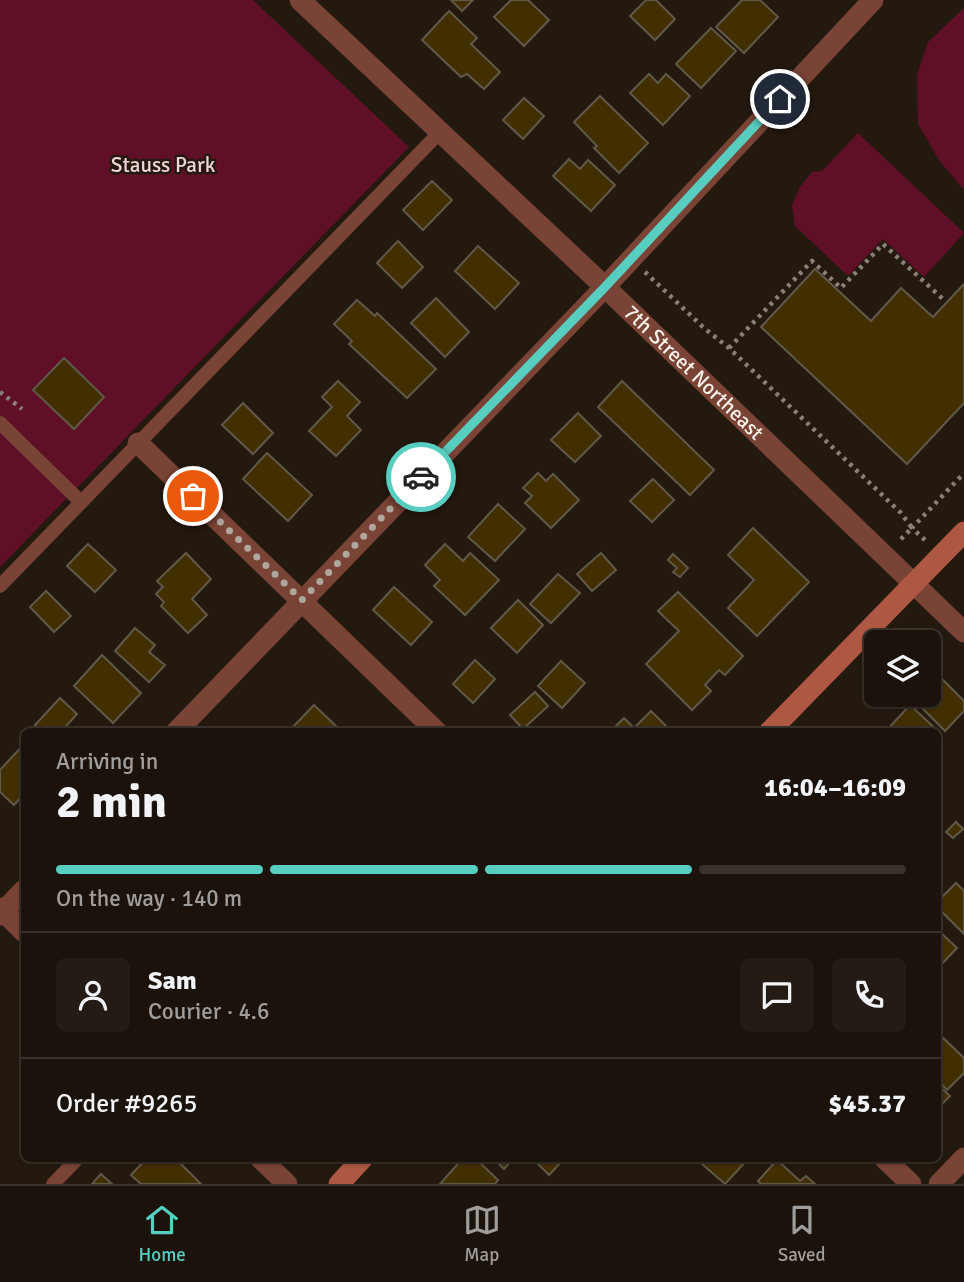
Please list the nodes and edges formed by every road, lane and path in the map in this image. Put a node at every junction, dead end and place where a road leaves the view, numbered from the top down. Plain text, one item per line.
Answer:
1 (873, 0) edge
2 (312, 4) edge
3 (440, 132) junction
4 (631, 258) junction
5 (605, 287) junction
6 (944, 300) dead end
7 (729, 348) junction
8 (0, 392) edge
9 (22, 409) dead end
10 (0, 424) edge
11 (138, 443) junction
12 (964, 474) edge
13 (81, 502) junction
14 (912, 528) junction
15 (964, 532) edge
16 (886, 556) junction
17 (941, 556) junction
18 (914, 583) junction
19 (0, 586) edge
20 (302, 600) junction
21 (964, 632) edge
22 (180, 728) edge
23 (433, 728) edge
24 (773, 728) edge
25 (21, 893) edge
26 (1, 912) edge
27 (21, 929) edge
28 (964, 1158) edge
29 (74, 1162) edge
30 (264, 1162) edge
31 (359, 1162) edge
32 (888, 1162) edge
33 (53, 1184) edge
34 (287, 1184) edge
35 (339, 1184) edge
36 (911, 1184) edge
37 (939, 1184) edge

1 - 4 street
2 - 3 street, 7th Street Northeast
3 - 5 street, 7th Street Northeast
3 - 11 lane
4 - 5 street
4 - 7 path
5 - 16 street, 7th Street Northeast
5 - 20 street
6 - 7 path
7 - 14 path
8 - 9 path
10 - 13 lane
11 - 13 lane
11 - 20 street
12 - 14 path
13 - 19 lane
14 - 16 path
14 - 17 path
15 - 17 street
16 - 18 street, 7th Street Northeast
17 - 18 street
18 - 21 street, 7th Street Northeast
18 - 24 street
20 - 22 street
20 - 23 street
25 - 26 street
26 - 27 street
28 - 37 street
29 - 33 lane
30 - 34 street
31 - 35 street
32 - 36 street

